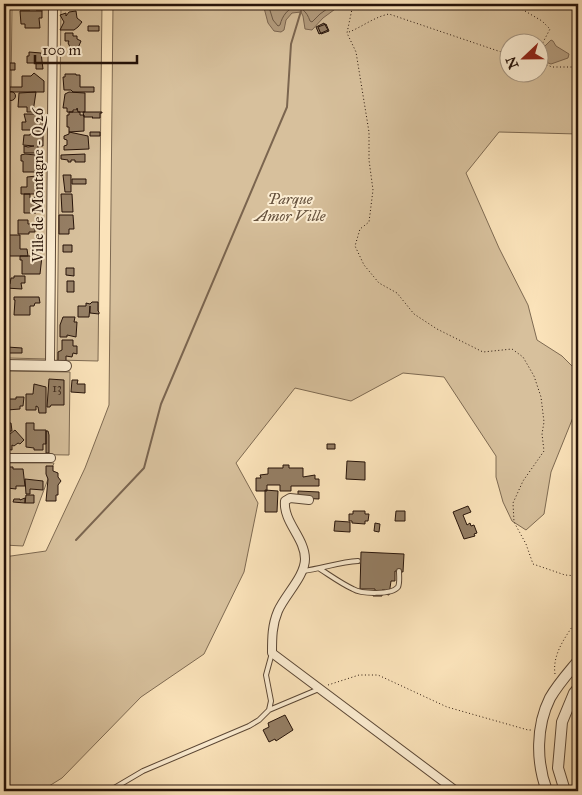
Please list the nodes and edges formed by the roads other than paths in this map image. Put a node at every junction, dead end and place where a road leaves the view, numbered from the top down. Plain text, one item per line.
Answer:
1 (53, 4) edge
2 (4, 365) edge
3 (50, 366) junction
4 (66, 366) dead end
5 (4, 458) edge
6 (51, 458) dead end
7 (309, 500) dead end
8 (358, 560) dead end
9 (320, 569) junction
10 (302, 571) junction
11 (399, 572) dead end
12 (272, 653) junction
13 (578, 660) edge
14 (319, 688) junction
15 (578, 688) edge
16 (269, 710) junction
17 (109, 791) edge
18 (456, 791) edge
19 (547, 791) edge
20 (562, 791) edge

1 - 3 street, Ville de Montagne - Q 26
2 - 3 street
3 - 4 street
5 - 6 street
7 - 10 street
8 - 9 lane
9 - 10 lane
9 - 11 lane
10 - 12 street
12 - 14 street
12 - 16 lane
13 - 19 street
14 - 16 lane
14 - 18 street
15 - 20 street
16 - 17 lane

